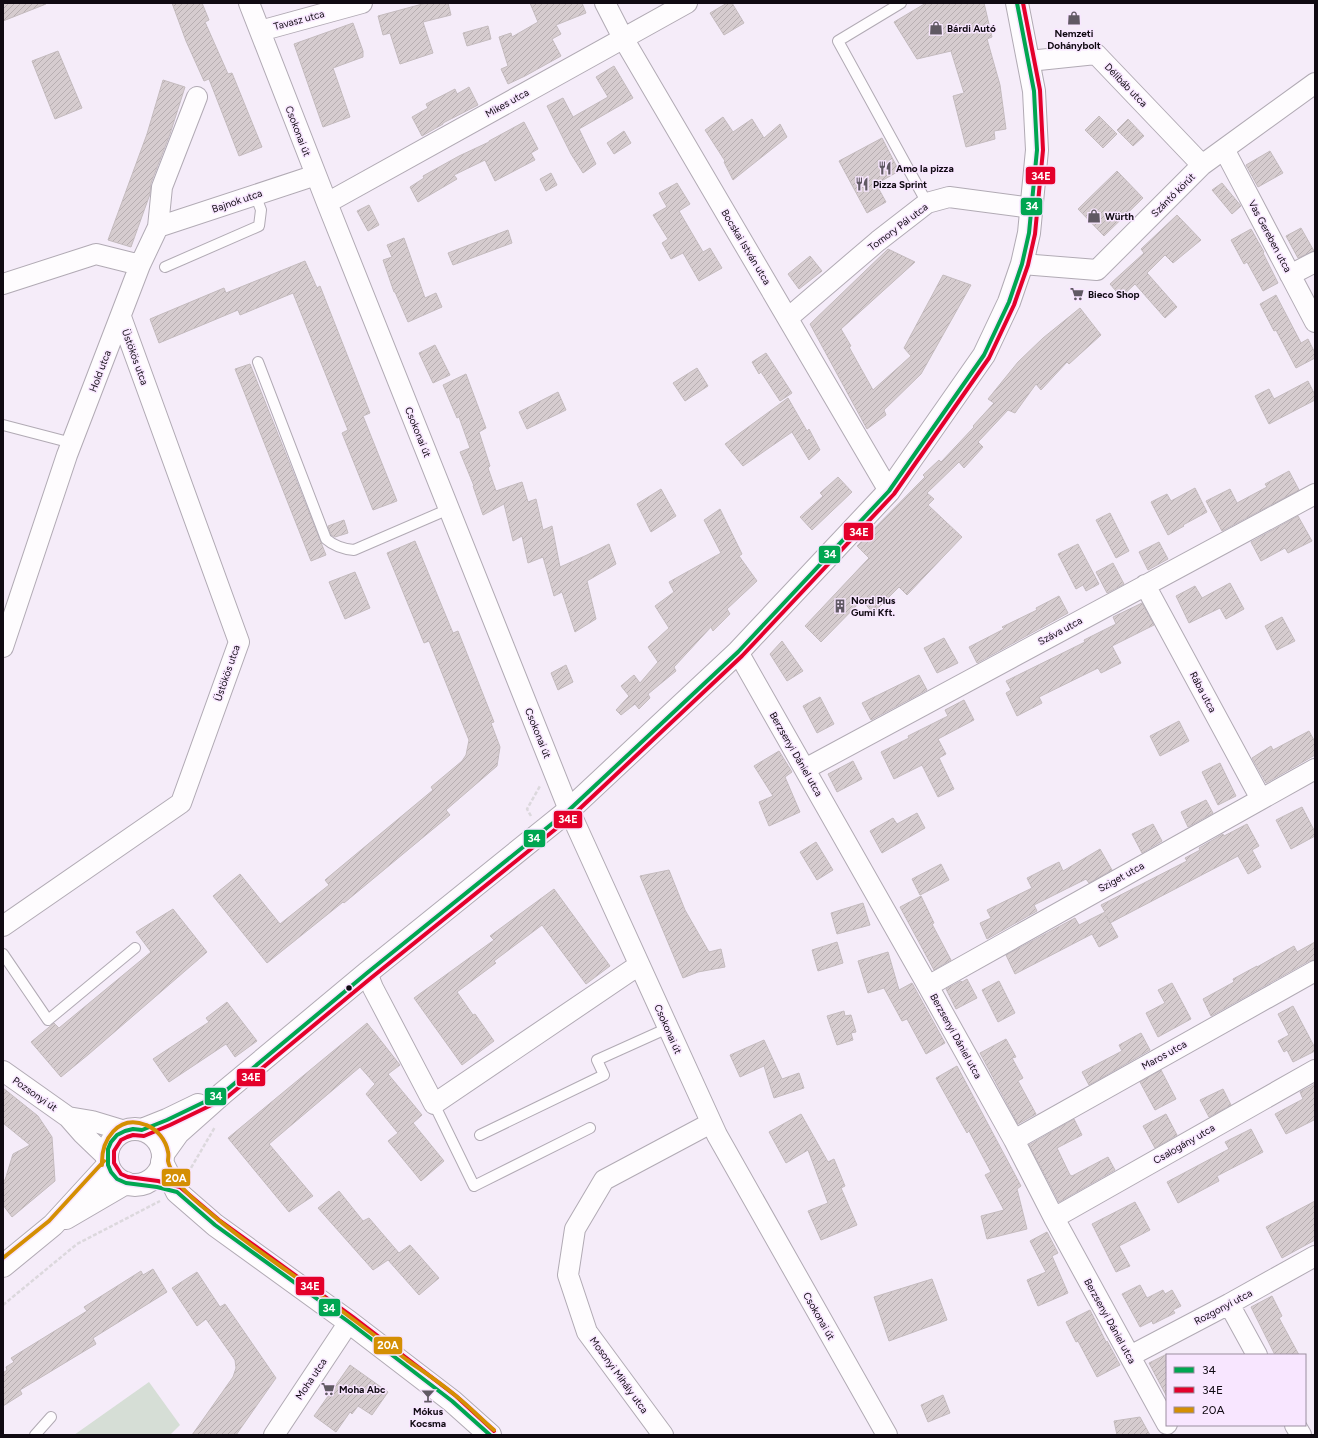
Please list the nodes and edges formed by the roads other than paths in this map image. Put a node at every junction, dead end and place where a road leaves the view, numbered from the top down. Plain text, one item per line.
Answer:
1 (249, 3) edge
2 (362, 3) edge
3 (605, 3) edge
4 (687, 3) edge
5 (901, 3) edge
6 (1017, 3) edge
7 (260, 31) junction
8 (623, 38) junction
9 (1029, 61) junction
10 (1315, 83) edge
11 (197, 97) dead end
12 (1224, 149) junction
13 (1202, 165) junction
14 (316, 175) junction
15 (256, 194) junction
16 (327, 203) junction
17 (927, 203) junction
18 (1032, 208) junction
19 (158, 227) junction
20 (1315, 262) edge
21 (1022, 264) junction
22 (140, 265) junction
23 (166, 267) dead end
24 (1290, 276) junction
25 (3, 284) edge
26 (121, 316) junction
27 (788, 318) junction
28 (1315, 322) edge
29 (258, 362) dead end
30 (3, 425) edge
31 (72, 443) junction
32 (889, 491) junction
33 (1315, 494) edge
34 (449, 509) junction
35 (1145, 585) junction
36 (3, 647) edge
37 (738, 652) junction
38 (804, 769) junction
39 (1315, 769) edge
40 (1261, 799) junction
41 (569, 810) junction
42 (3, 926) edge
43 (135, 948) dead end
44 (3, 954) edge
45 (639, 965) junction
46 (1315, 971) edge
47 (367, 973) junction
48 (928, 986) junction
49 (668, 1028) junction
50 (1315, 1070) edge
51 (3, 1071) edge
52 (222, 1093) junction
53 (434, 1104) junction
54 (68, 1117) junction
55 (711, 1123) junction
56 (590, 1128) dead end
57 (133, 1130) junction
58 (480, 1135) dead end
59 (1014, 1140) junction
60 (162, 1158) junction
61 (107, 1161) junction
62 (131, 1184) junction
63 (177, 1192) junction
64 (96, 1202) junction
65 (1054, 1218) junction
66 (52, 1225) junction
67 (1315, 1256) edge
68 (3, 1266) edge
69 (1229, 1304) junction
70 (349, 1322) junction
71 (1256, 1354) edge
72 (1130, 1356) junction
73 (51, 1417) dead end
74 (1166, 1422) edge
75 (1168, 1426) edge
76 (1296, 1426) edge
77 (35, 1435) edge
78 (274, 1435) edge
79 (490, 1435) edge
80 (663, 1435) edge
81 (887, 1435) edge
82 (1173, 1435) edge
83 (1301, 1435) edge

1 - 7 street, Csokonai út
2 - 7 street, Tavasz utca
3 - 8 street, Bocskai István utca
4 - 8 street, Mikes utca
5 - 17 lane
6 - 9 street
7 - 14 street, Csokonai út
8 - 16 street, Mikes utca
8 - 27 street, Bocskai István utca
9 - 13 street, Délibáb utca
9 - 18 street
10 - 12 street, Szántó körút
11 - 19 street, Hold utca
12 - 13 street, Szántó körút
12 - 24 street, Vas Gereben utca
13 - 21 street, Szántó körút
14 - 15 street, Bajnok utca
14 - 16 street, Csokonai út
15 - 19 street, Bajnok utca
15 - 23 lane
16 - 34 street, Csokonai út
17 - 18 street, Tomory Pál utca
17 - 27 street, Tomory Pál utca
18 - 21 street
19 - 22 street, Hold utca
20 - 24 street
21 - 32 street
22 - 25 street
22 - 26 street, Hold utca
24 - 28 street, Vas Gereben utca
26 - 31 street, Hold utca
26 - 42 street, Üstökös utca
27 - 32 street, Bocskai István utca
29 - 34 lane
30 - 31 lane
31 - 36 street, Hold utca
32 - 37 street
33 - 35 street, Száva utca
34 - 41 street, Csokonai út
35 - 38 street, Száva utca
35 - 40 street, Rába utca
37 - 38 street, Berzsenyi Dániel utca
37 - 41 street
38 - 48 street, Berzsenyi Dániel utca
39 - 40 street, Sziget utca
40 - 48 street, Sziget utca
41 - 45 street, Csokonai út
41 - 47 street
43 - 44 lane
45 - 49 street, Csokonai út
45 - 53 street
46 - 59 street, Maros utca
47 - 52 street
47 - 53 street
48 - 59 street, Berzsenyi Dániel utca
49 - 55 street, Csokonai út
49 - 58 lane
50 - 65 street, Csalogány utca
51 - 54 street, Pozsonyi út
52 - 57 street
52 - 60 street
53 - 56 lane
54 - 57 street, Pozsonyi út
54 - 61 street, Pozsonyi út
55 - 80 street, Mosonyi Mihály utca
55 - 81 street, Csokonai út
57 - 60 street
57 - 61 street
59 - 65 street, Berzsenyi Dániel utca
60 - 62 street
60 - 63 street
61 - 62 street
61 - 66 street
62 - 63 street
62 - 64 street
63 - 64 street
63 - 70 street
64 - 66 street
65 - 72 street, Berzsenyi Dániel utca
66 - 68 street
67 - 69 street, Rozgonyi utca
69 - 71 street
69 - 72 street, Rozgonyi utca
70 - 78 street, Moha utca
70 - 79 street
72 - 74 street, Berzsenyi Dániel utca
73 - 77 lane
75 - 82 street, Berzsenyi Dániel utca
76 - 83 street

